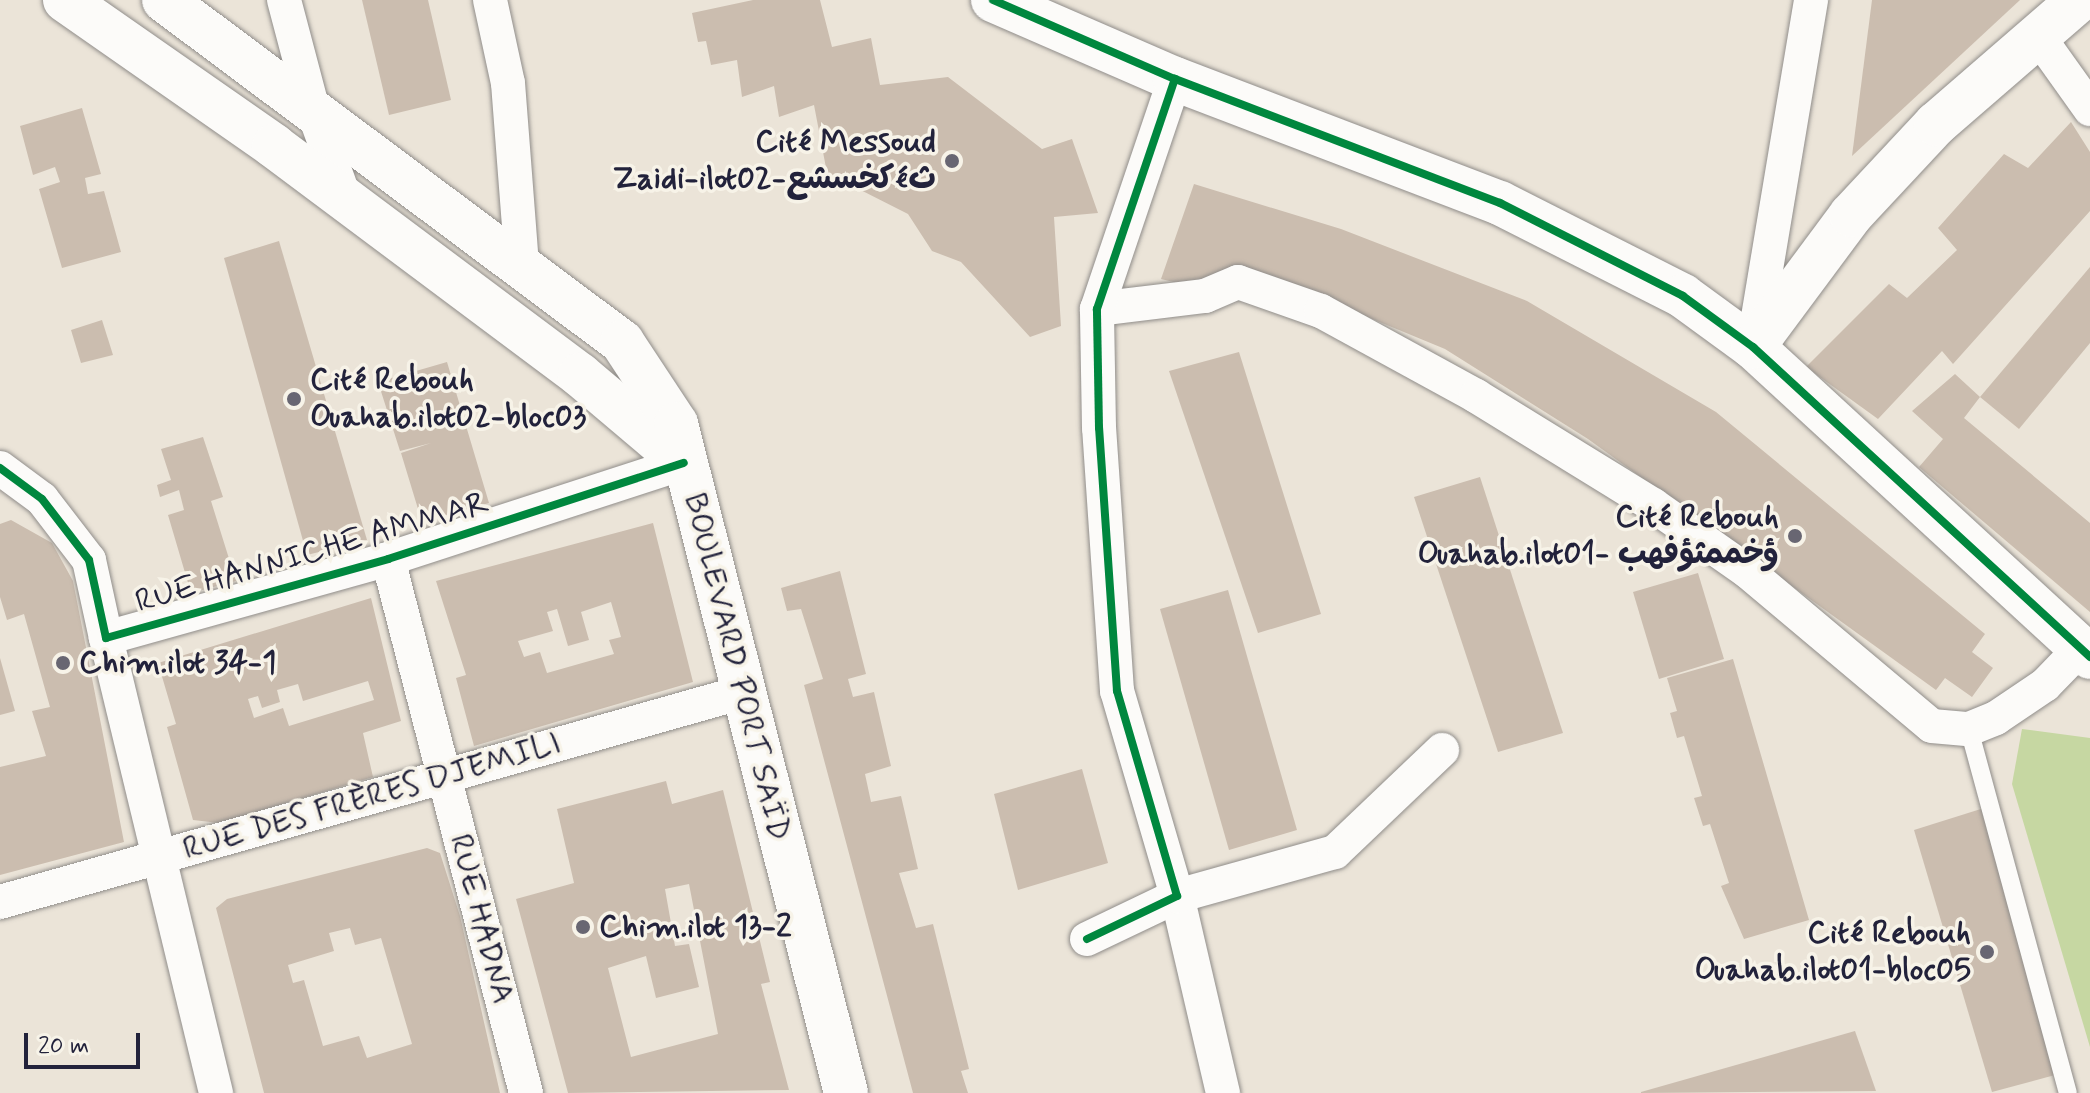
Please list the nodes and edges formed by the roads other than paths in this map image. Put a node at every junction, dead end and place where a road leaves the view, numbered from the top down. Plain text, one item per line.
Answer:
1 (65, 0) edge
2 (164, 0) edge
3 (284, 0) edge
4 (490, 0) edge
5 (993, 0) edge
6 (1811, 0) edge
7 (2079, 0) edge
8 (2038, 36) junction
9 (1175, 79) junction
10 (2090, 109) edge
11 (313, 110) junction
12 (345, 199) junction
13 (522, 267) junction
14 (1097, 309) junction
15 (1753, 347) junction
16 (684, 463) junction
17 (0, 468) edge
18 (388, 559) junction
19 (106, 638) junction
20 (2085, 653) edge
21 (743, 692) junction
22 (1969, 729) junction
23 (1442, 750) dead end
24 (444, 777) junction
25 (155, 859) junction
26 (1177, 896) junction
27 (0, 902) edge
28 (1087, 939) dead end
29 (216, 1093) edge
30 (526, 1093) edge
31 (846, 1093) edge
32 (1223, 1093) edge
33 (2068, 1093) edge

1 - 12 main road
2 - 11 main road, BOULEVARD PORT SAÏD
3 - 11 street
4 - 13 street
5 - 9 main road
6 - 15 street
7 - 8 main road
8 - 10 street
8 - 15 main road
9 - 14 street
9 - 15 main road
11 - 12 street
11 - 13 main road, BOULEVARD PORT SAÏD
12 - 16 main road
13 - 16 main road, BOULEVARD PORT SAÏD
14 - 22 street
14 - 26 street
15 - 20 main road
16 - 18 street, RUE HANNICHE AMMAR
16 - 21 main road, BOULEVARD PORT SAÏD
17 - 19 street, RUE HANNICHE AMMAR
18 - 19 street, RUE HANNICHE AMMAR
18 - 24 street, RUE HADNA
19 - 25 street
20 - 22 street
21 - 24 street, RUE DES FRÈRES DJEMILI
21 - 31 main road, BOULEVARD PORT SAÏD
22 - 33 lane
23 - 26 street
24 - 25 street, RUE DES FRÈRES DJEMILI
24 - 30 street, RUE HADNA
25 - 27 street, RUE DES FRÈRES DJEMILI
25 - 29 street
26 - 28 street
26 - 32 street

